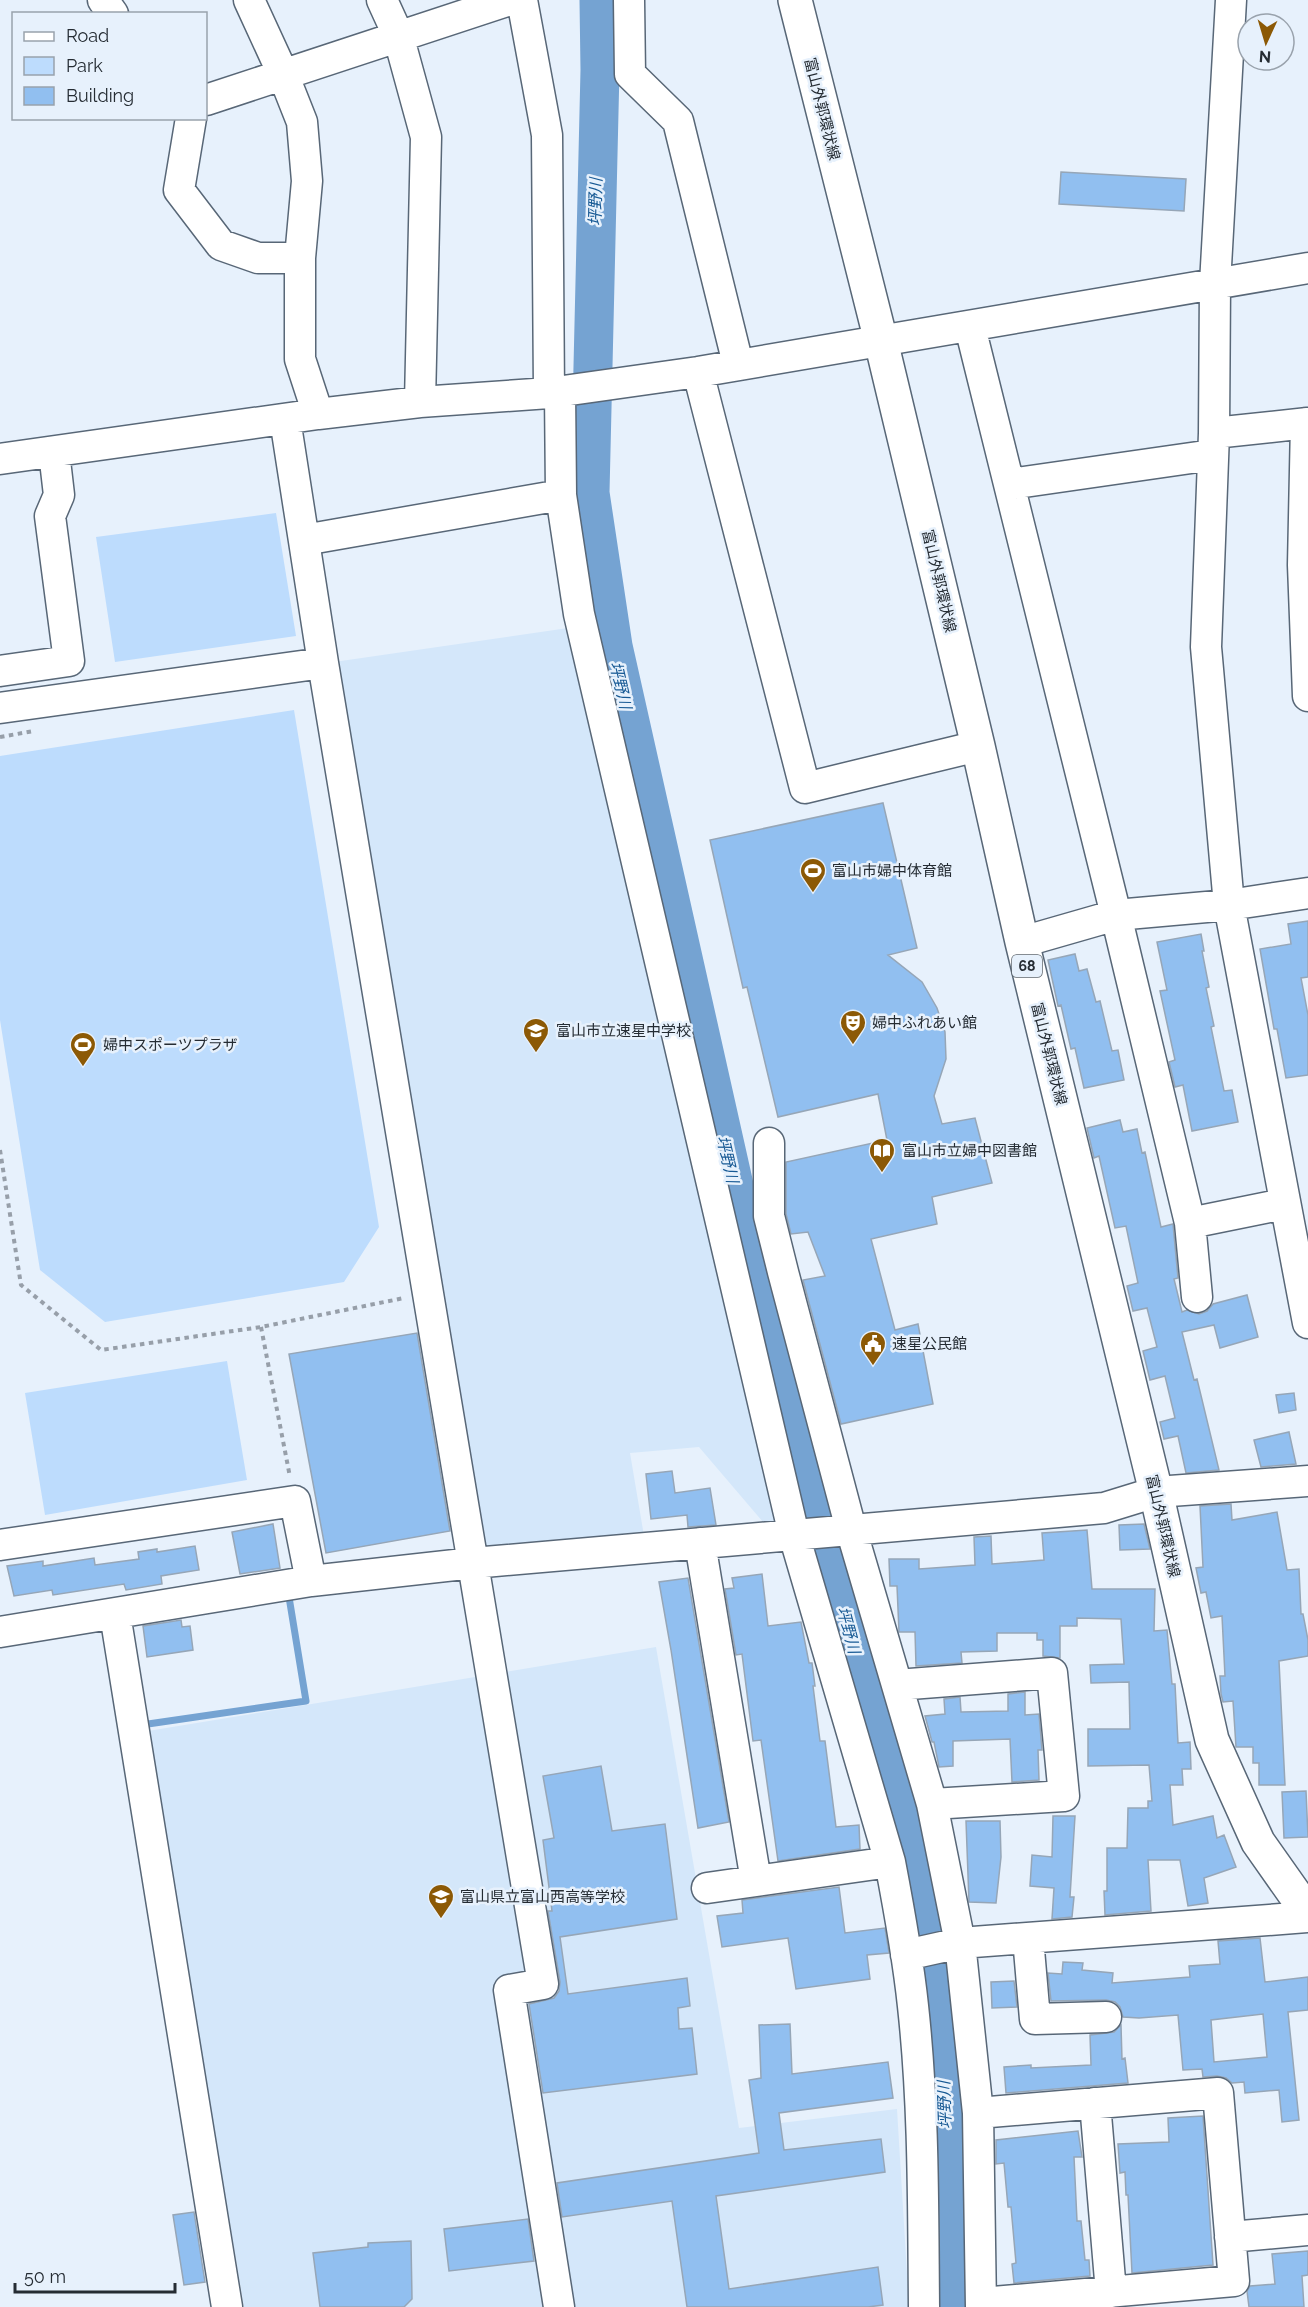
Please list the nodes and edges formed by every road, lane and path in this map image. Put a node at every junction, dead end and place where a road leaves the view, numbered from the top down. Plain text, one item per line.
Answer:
1 (249, 0) edge
2 (382, 0) edge
3 (510, 0) edge
4 (522, 0) edge
5 (629, 0) edge
6 (795, 0) edge
7 (1231, 0) edge
8 (398, 35) junction
9 (283, 74) junction
10 (207, 100) edge
11 (191, 120) edge
12 (300, 258) junction
13 (1308, 268) edge
14 (1215, 284) junction
15 (970, 327) junction
16 (881, 341) junction
17 (738, 364) junction
18 (698, 372) junction
19 (559, 392) junction
20 (420, 402) junction
21 (318, 414) junction
22 (285, 419) junction
23 (1307, 423) edge
24 (1213, 444) junction
25 (54, 452) junction
26 (0, 459) edge
27 (1010, 484) junction
28 (561, 495) junction
29 (304, 540) junction
30 (322, 663) junction
31 (0, 671) edge
32 (1308, 696) edge
33 (0, 708) edge
34 (35, 731) dead end
35 (0, 737) edge
36 (978, 746) junction
37 (1308, 893) edge
38 (1229, 905) junction
39 (1116, 915) junction
40 (1022, 942) junction
41 (769, 1143) dead end
42 (0, 1150) edge
43 (1284, 1204) junction
44 (1190, 1223) junction
45 (778, 1253) junction
46 (730, 1263) junction
47 (403, 1288) dead end
48 (1197, 1298) dead end
49 (1308, 1318) edge
50 (261, 1327) junction
51 (1308, 1481) edge
52 (1156, 1492) junction
53 (295, 1502) junction
54 (851, 1529) junction
55 (794, 1535) junction
56 (700, 1543) junction
57 (0, 1545) edge
58 (473, 1563) junction
59 (311, 1581) junction
60 (115, 1614) junction
61 (0, 1632) edge
62 (897, 1686) junction
63 (932, 1804) junction
64 (890, 1862) junction
65 (756, 1881) junction
66 (707, 1888) dead end
67 (1308, 1915) edge
68 (1028, 1938) junction
69 (960, 1943) junction
70 (906, 1955) junction
71 (1106, 2017) dead end
72 (1095, 2103) junction
73 (978, 2113) junction
74 (1308, 2229) edge
75 (1230, 2236) junction
76 (1111, 2292) junction
77 (981, 2305) edge
78 (227, 2307) edge
79 (559, 2307) edge
80 (924, 2307) edge

1 - 9 street
2 - 8 street
3 - 8 street
4 - 19 street
5 - 17 street
6 - 16 main road, 富山外郭環状線 / 68
7 - 14 street
8 - 9 street
8 - 20 street
9 - 10 street
9 - 12 street
11 - 12 street
12 - 21 street
13 - 14 street
14 - 15 street
14 - 24 street
15 - 16 street
15 - 27 street
16 - 17 street
16 - 36 main road, 富山外郭環状線 / 68
17 - 18 street
18 - 19 street
18 - 36 street
19 - 20 street
19 - 28 street
20 - 21 street
21 - 22 street
22 - 25 street
22 - 29 street
23 - 24 street
23 - 32 street
24 - 27 street
24 - 38 street
25 - 26 street
25 - 31 street
27 - 39 street
28 - 29 street
28 - 46 street
29 - 30 street
30 - 33 street
30 - 58 street
34 - 35 path
36 - 40 main road, 富山外郭環状線 / 68
37 - 38 street
38 - 39 street
38 - 43 street
39 - 40 street
39 - 44 street
40 - 52 main road, 富山外郭環状線 / 68
41 - 45 street
42 - 50 path
43 - 44 street
43 - 49 street
44 - 48 street
45 - 46 street
45 - 54 street
46 - 55 street
47 - 50 path
50 - 53 path
51 - 52 street
52 - 54 street
52 - 67 main road, 富山外郭環状線 / 68
53 - 57 street
53 - 59 street
54 - 55 street
54 - 62 street
55 - 56 street
55 - 64 street
56 - 58 street
56 - 65 street
58 - 59 street
58 - 79 street
59 - 60 street
60 - 61 street
60 - 78 street
62 - 63 street
62 - 63 street
63 - 69 street
64 - 65 street
64 - 70 street
65 - 66 street
67 - 68 street
68 - 69 street
68 - 71 street
69 - 70 street
69 - 73 street
70 - 80 street
72 - 73 street
72 - 75 street
72 - 76 street
73 - 77 street
74 - 75 street
75 - 76 street
76 - 77 street

